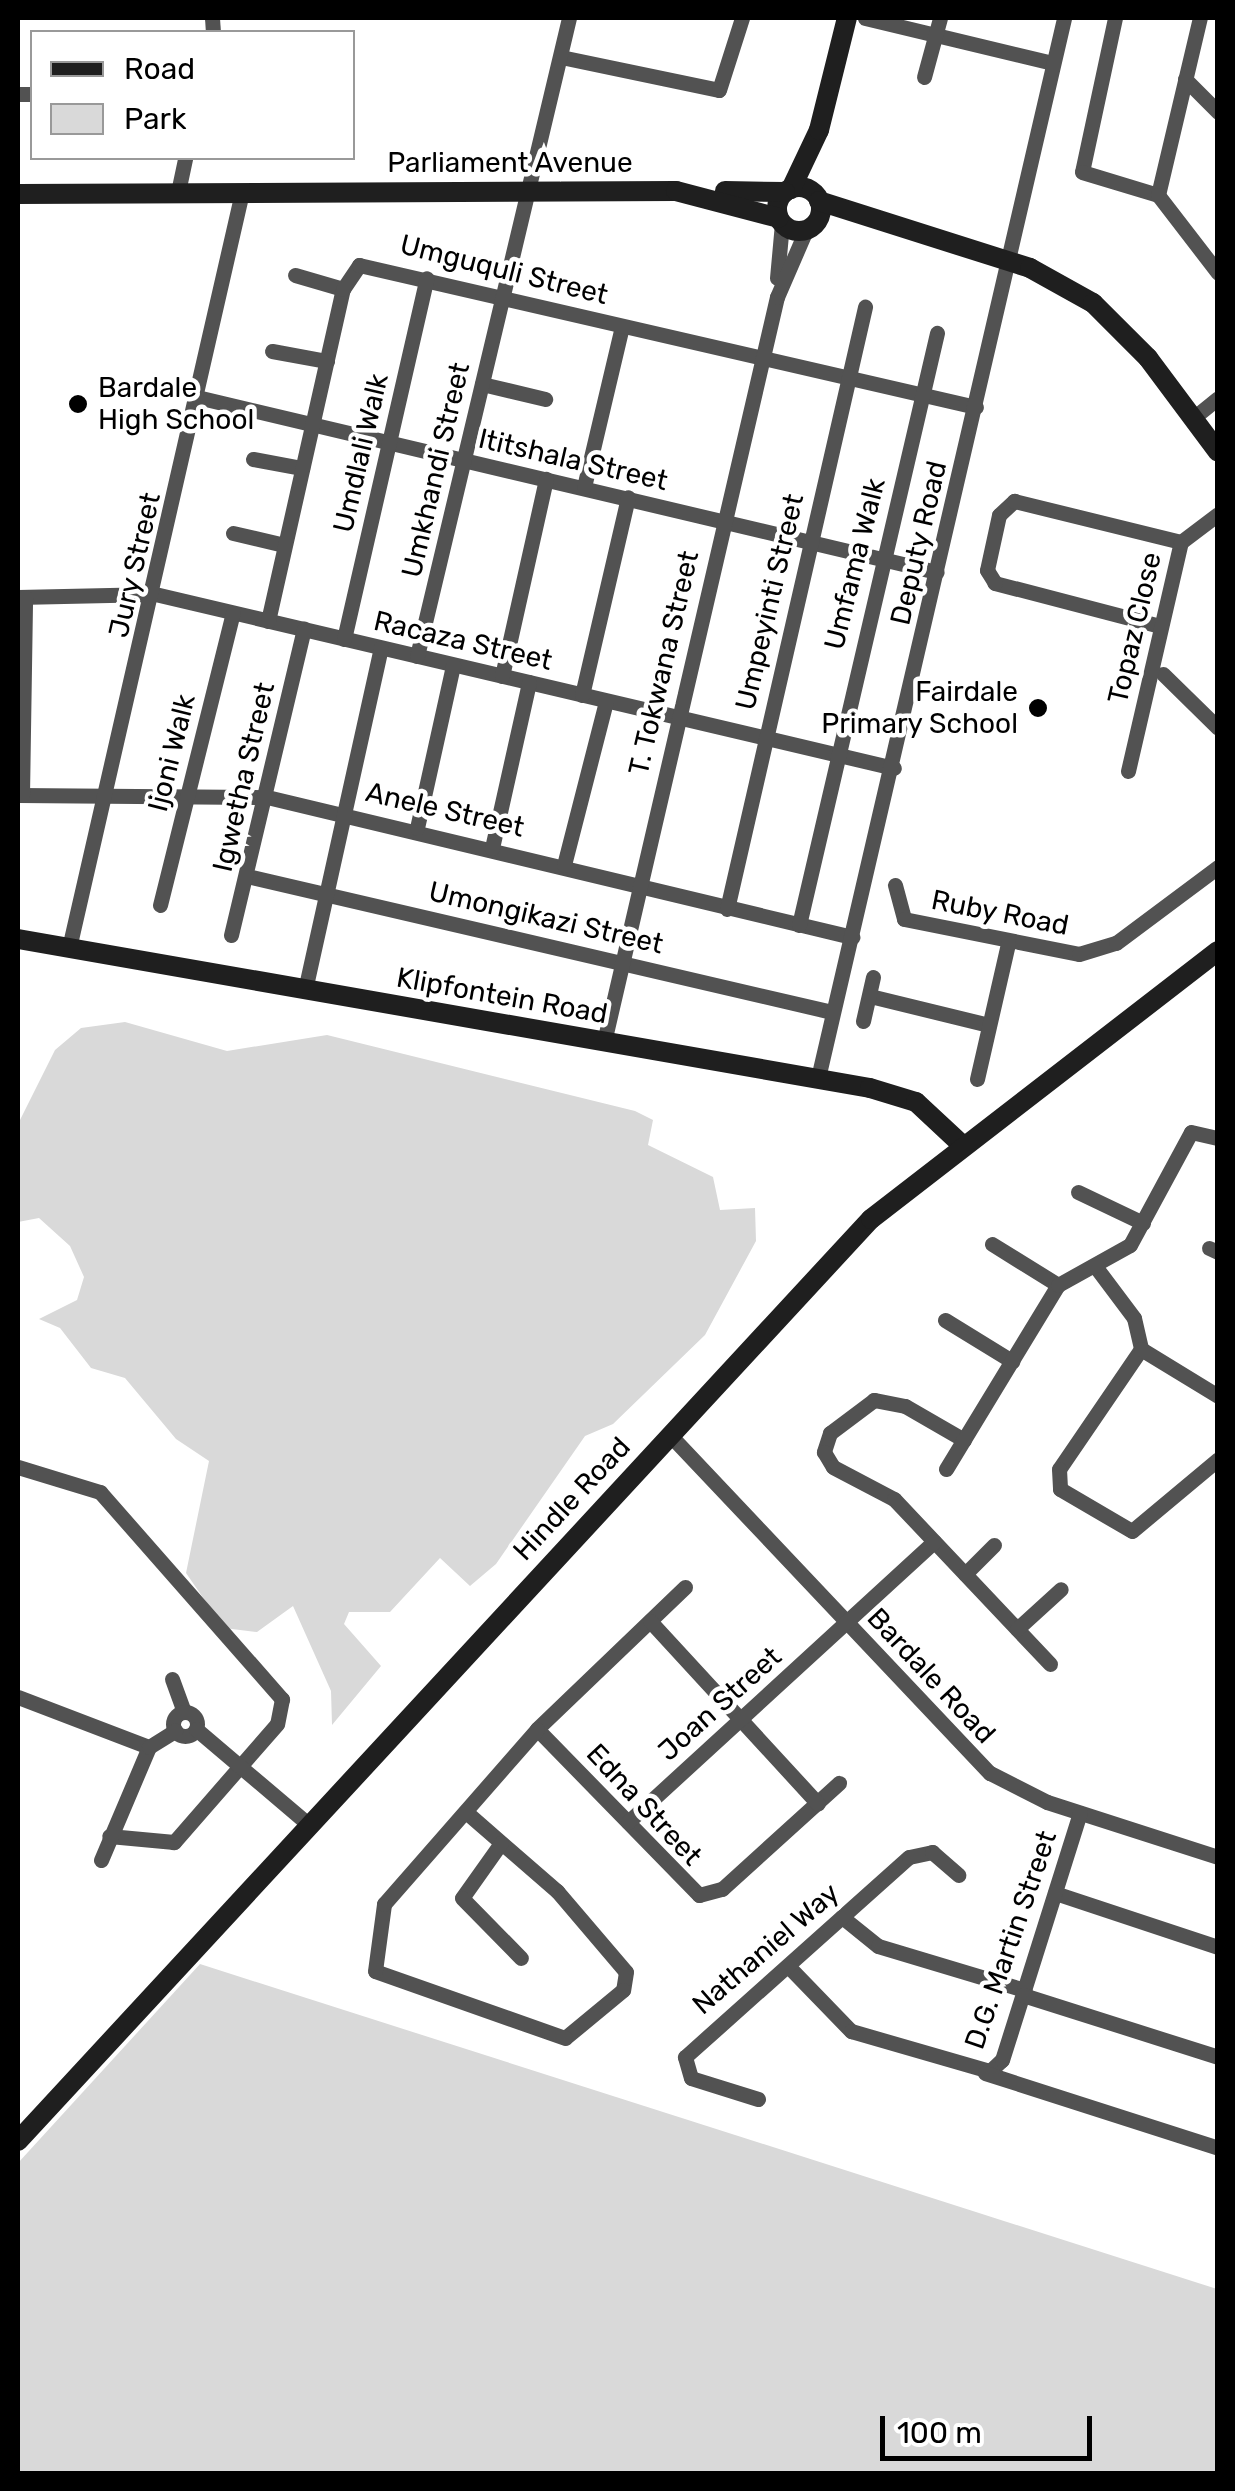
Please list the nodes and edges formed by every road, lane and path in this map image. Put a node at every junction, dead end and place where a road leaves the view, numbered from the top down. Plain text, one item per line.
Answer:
1 (569, 18) edge
2 (742, 18) edge
3 (847, 18) edge
4 (865, 18) edge
5 (940, 18) edge
6 (1064, 18) edge
7 (1116, 18) edge
8 (1200, 18) edge
9 (936, 36) junction
10 (561, 57) junction
11 (1054, 63) junction
12 (924, 77) dead end
13 (1185, 80) junction
14 (1218, 112) edge
15 (818, 130) junction
16 (185, 160) edge
17 (524, 190) junction
18 (788, 191) junction
19 (178, 192) junction
20 (242, 192) junction
21 (704, 193) junction
22 (18, 194) edge
23 (1158, 195) junction
24 (818, 198) junction
25 (780, 220) junction
26 (809, 228) junction
27 (908, 235) junction
28 (1009, 261) junction
29 (1218, 273) edge
30 (295, 276) dead end
31 (427, 278) junction
32 (343, 289) junction
33 (501, 295) junction
34 (777, 297) junction
35 (865, 307) dead end
36 (622, 326) junction
37 (937, 333) dead end
38 (272, 351) dead end
39 (764, 356) junction
40 (327, 362) junction
41 (848, 377) junction
42 (482, 384) junction
43 (922, 395) junction
44 (198, 397) junction
45 (1218, 398) edge
46 (545, 399) dead end
47 (976, 407) junction
48 (1192, 419) junction
49 (311, 427) junction
50 (388, 444) junction
51 (1218, 452) edge
52 (253, 459) dead end
53 (464, 460) junction
54 (302, 468) junction
55 (546, 478) junction
56 (584, 487) junction
57 (628, 497) junction
58 (1218, 514) edge
59 (725, 522) junction
60 (233, 533) dead end
61 (1181, 542) junction
62 (809, 543) junction
63 (284, 544) junction
64 (882, 560) junction
65 (937, 572) junction
66 (155, 594) junction
67 (21, 596) edge
68 (233, 613) junction
69 (268, 621) junction
70 (1160, 626) junction
71 (304, 630) junction
72 (344, 639) junction
73 (381, 648) junction
74 (417, 656) junction
75 (453, 665) junction
76 (1163, 674) dead end
77 (502, 676) junction
78 (529, 682) junction
79 (582, 695) junction
80 (606, 701) junction
81 (680, 718) junction
82 (1218, 728) edge
83 (764, 738) junction
84 (835, 754) junction
85 (894, 768) junction
86 (1128, 771) dead end
87 (107, 794) junction
88 (20, 795) edge
89 (188, 796) junction
90 (267, 797) junction
91 (343, 812) junction
92 (417, 828) junction
93 (492, 848) junction
94 (564, 865) junction
95 (1218, 867) edge
96 (247, 876) junction
97 (641, 884) junction
98 (895, 884) dead end
99 (327, 892) junction
100 (160, 905) dead end
101 (726, 909) junction
102 (799, 924) junction
103 (231, 935) dead end
104 (852, 937) junction
105 (18, 939) edge
106 (1008, 944) junction
107 (69, 948) junction
108 (1218, 951) edge
109 (623, 962) junction
110 (873, 977) dead end
111 (305, 990) junction
112 (870, 996) junction
113 (832, 1012) junction
114 (863, 1020) dead end
115 (989, 1025) junction
116 (604, 1042) junction
117 (818, 1078) junction
118 (978, 1080) dead end
119 (1218, 1138) edge
120 (960, 1143) junction
121 (1078, 1192) dead end
122 (1143, 1223) junction
123 (992, 1244) dead end
124 (1096, 1266) junction
125 (1058, 1285) junction
126 (945, 1320) dead end
127 (1141, 1349) junction
128 (1012, 1361) junction
129 (1218, 1396) edge
130 (669, 1434) junction
131 (964, 1440) junction
132 (1218, 1460) edge
133 (18, 1467) edge
134 (946, 1469) dead end
135 (934, 1542) junction
136 (994, 1545) dead end
137 (965, 1574) junction
138 (686, 1588) dead end
139 (1061, 1589) dead end
140 (650, 1621) junction
141 (846, 1623) junction
142 (1017, 1629) junction
143 (1050, 1664) dead end
144 (172, 1679) dead end
145 (18, 1697) edge
146 (184, 1712) junction
147 (739, 1720) junction
148 (196, 1730) junction
149 (537, 1730) junction
150 (174, 1731) junction
151 (148, 1748) junction
152 (245, 1766) junction
153 (839, 1783) dead end
154 (818, 1804) junction
155 (466, 1812) junction
156 (1080, 1813) junction
157 (628, 1822) junction
158 (309, 1825) junction
159 (108, 1836) junction
160 (501, 1843) junction
161 (1218, 1858) edge
162 (102, 1860) dead end
163 (958, 1875) dead end
164 (1055, 1893) junction
165 (842, 1918) junction
166 (1218, 1948) edge
167 (521, 1958) dead end
168 (788, 1966) junction
169 (1024, 1992) junction
170 (1218, 2057) edge
171 (982, 2072) junction
172 (758, 2098) dead end
173 (18, 2141) edge
174 (1218, 2148) edge

1 - 10 street, Umkhandi Street
2 - 10 street
3 - 15 street
4 - 9 street
5 - 9 street
6 - 11 street, Deputy Road
7 - 23 street
8 - 13 street
9 - 11 street
9 - 12 street
10 - 17 street, Umkhandi Street
11 - 28 street, Deputy Road
13 - 14 street
13 - 23 street
15 - 18 street
15 - 24 street
16 - 19 street
17 - 20 street, Parliament Avenue
17 - 21 street, Parliament Avenue
17 - 33 street, Umkhandi Street
18 - 21 street, Parliament Avenue
18 - 24 street, Parliament Avenue
18 - 25 street
19 - 20 street, Parliament Avenue
19 - 22 street, Parliament Avenue
20 - 44 street, Jury Street
21 - 25 street, Parliament Avenue
23 - 29 street
24 - 26 street
24 - 27 street
25 - 26 street, Parliament Avenue
25 - 34 street, T. Tokwana Street
26 - 27 street
26 - 34 street, T. Tokwana Street
27 - 28 street
28 - 47 street, Deputy Road
28 - 48 street
30 - 32 street
31 - 32 street, Umguquli Street
31 - 33 street, Umguquli Street
31 - 50 street, Umdlali Walk
32 - 40 street
33 - 36 street, Umguquli Street
33 - 42 street, Umkhandi Street
34 - 39 street, T. Tokwana Street
35 - 41 street, Umpeyinti Street
36 - 39 street, Umguquli Street
36 - 56 street
37 - 43 street, Umfama Walk
38 - 40 street
39 - 41 street, Umguquli Street
39 - 59 street, T. Tokwana Street
40 - 49 street
41 - 43 street, Umguquli Street
41 - 62 street, Umpeyinti Street
42 - 46 street
42 - 53 street, Umkhandi Street
43 - 47 street, Umguquli Street
43 - 64 street, Umfama Walk
44 - 49 street, Ititshala Street
44 - 66 street, Jury Street
45 - 48 street
47 - 65 street, Deputy Road
48 - 51 street
49 - 50 street, Ititshala Street
49 - 54 street
50 - 53 street, Ititshala Street
50 - 72 street, Umdlali Walk
52 - 54 street
53 - 55 street, Ititshala Street
53 - 74 street, Umkhandi Street
54 - 63 street
55 - 56 street, Ititshala Street
55 - 77 street
56 - 57 street, Ititshala Street
57 - 59 street, Ititshala Street
57 - 79 street
58 - 61 street, Topaz Close
59 - 62 street, Ititshala Street
59 - 81 street, T. Tokwana Street
60 - 63 street
61 - 70 street, Topaz Close
61 - 70 street
62 - 64 street, Ititshala Street
62 - 83 street, Umpeyinti Street
63 - 69 street
64 - 65 street, Ititshala Street
64 - 84 street, Umfama Walk
65 - 85 street, Deputy Road
66 - 67 street, Racaza Street
66 - 68 street, Racaza Street
66 - 87 street, Jury Street
67 - 88 street
68 - 69 street, Racaza Street
68 - 89 street, Ijoni Walk
69 - 71 street, Racaza Street
70 - 86 street, Topaz Close
71 - 72 street, Racaza Street
71 - 90 street, Igwetha Street
72 - 73 street, Racaza Street
73 - 74 street, Racaza Street
73 - 91 street
74 - 75 street, Racaza Street
75 - 77 street, Racaza Street
75 - 92 street
76 - 82 street
77 - 78 street, Racaza Street
78 - 79 street, Racaza Street
78 - 93 street
79 - 80 street, Racaza Street
80 - 81 street, Racaza Street
80 - 94 street
81 - 83 street, Racaza Street
81 - 97 street, T. Tokwana Street
83 - 84 street, Racaza Street
83 - 101 street, Umpeyinti Street
84 - 85 street, Racaza Street
84 - 102 street, Umfama Walk
85 - 104 street, Deputy Road
87 - 88 street, Anele Street
87 - 89 street, Anele Street
87 - 107 street, Jury Street
89 - 90 street, Anele Street
89 - 100 street, Ijoni Walk
90 - 91 street, Anele Street
90 - 96 street, Igwetha Street
91 - 92 street, Anele Street
91 - 99 street
92 - 93 street, Anele Street
93 - 94 street, Anele Street
94 - 97 street, Anele Street
95 - 106 street, Ruby Road
96 - 99 street, Umongikazi Street
96 - 103 street, Igwetha Street
97 - 101 street, Anele Street
97 - 109 street, T. Tokwana Street
98 - 106 street, Ruby Road
99 - 109 street, Umongikazi Street
99 - 111 street
101 - 102 street, Anele Street
102 - 104 street, Anele Street
104 - 113 street, Deputy Road
105 - 107 street, Klipfontein Road
106 - 115 street
107 - 111 street, Klipfontein Road
108 - 120 street, Hindle Road
109 - 113 street, Umongikazi Street
109 - 116 street, T. Tokwana Street
110 - 112 street
111 - 116 street, Klipfontein Road
112 - 114 street
112 - 115 street
113 - 117 street, Deputy Road
115 - 118 street
116 - 117 street, Klipfontein Road
117 - 120 street, Klipfontein Road
119 - 122 street
120 - 130 street, Hindle Road
121 - 122 street
122 - 124 street
123 - 125 street
124 - 125 street
124 - 127 street
125 - 128 street
126 - 128 street
127 - 129 street
127 - 132 street
128 - 131 street
130 - 141 street, Bardale Road
130 - 158 street, Hindle Road
131 - 134 street
131 - 135 street
133 - 152 street
135 - 137 street
135 - 141 street, Joan Street
136 - 137 street
137 - 142 street
138 - 140 street
139 - 142 street
140 - 147 street
140 - 149 street
141 - 147 street, Joan Street
141 - 156 street, Bardale Road
142 - 143 street
144 - 146 street
145 - 151 street
146 - 148 street
146 - 150 street
147 - 154 street
147 - 157 street, Joan Street
148 - 150 street
148 - 152 street
149 - 155 street
149 - 157 street, Edna Street
150 - 151 street
151 - 159 street
152 - 158 street
152 - 159 street
153 - 154 street, Edna Street
154 - 157 street, Edna Street
155 - 160 street
155 - 160 street
156 - 161 street, Bardale Road
156 - 164 street, D.G. Martin Street
158 - 173 street, Hindle Road
159 - 162 street
160 - 167 street
163 - 165 street, Nathaniel Way
164 - 166 street
164 - 169 street, D.G. Martin Street
165 - 168 street, Nathaniel Way
165 - 169 street
168 - 171 street
168 - 172 street, Nathaniel Way
169 - 170 street
169 - 171 street, D.G. Martin Street
171 - 174 street

